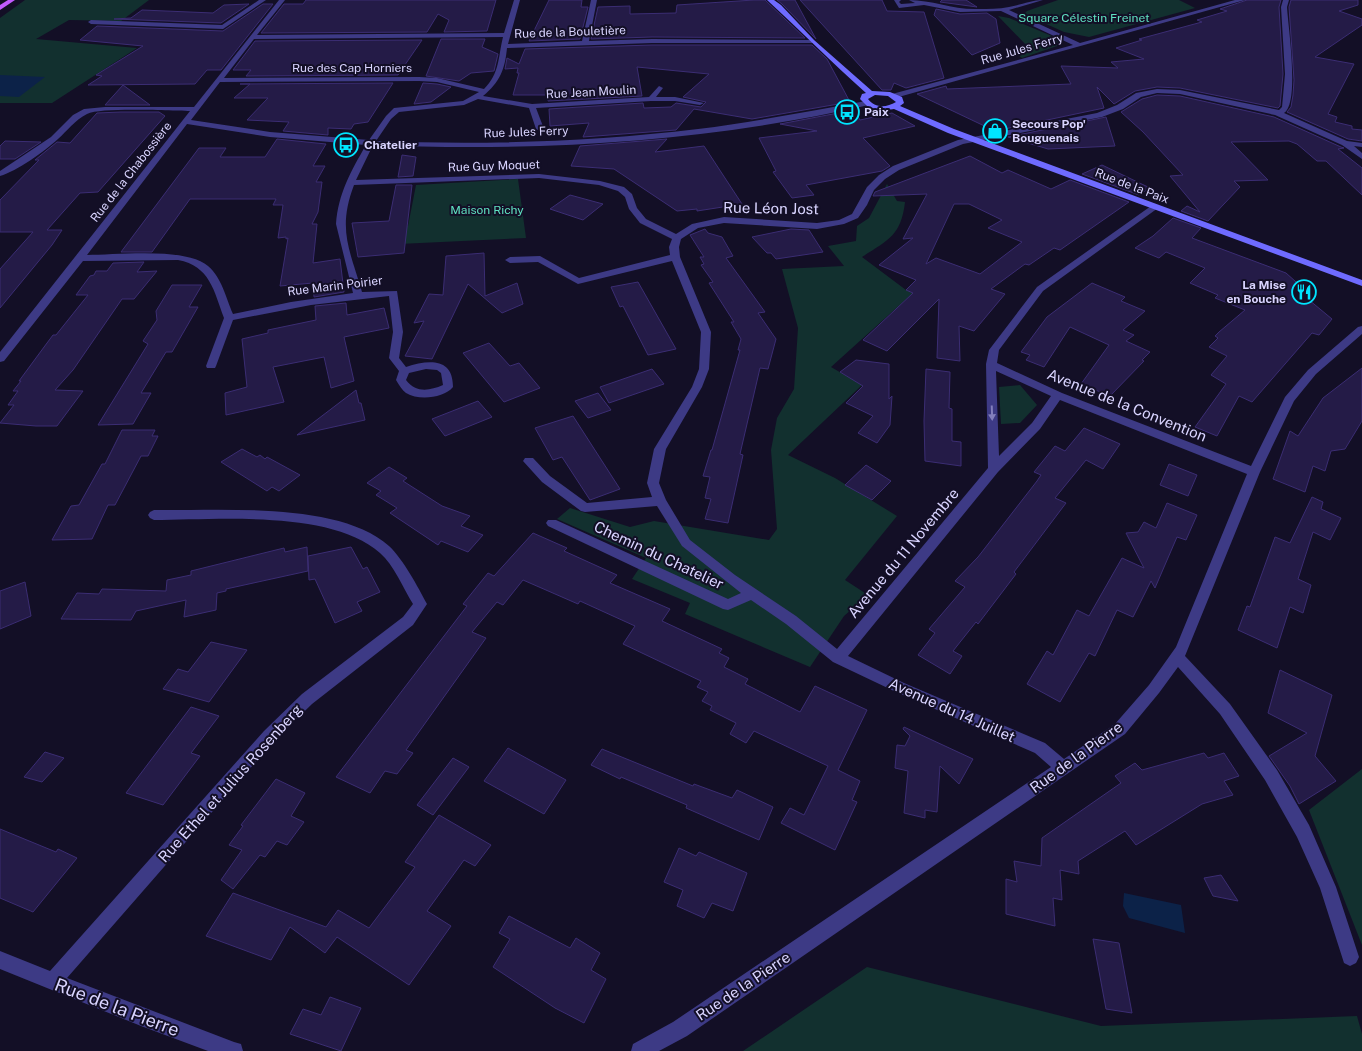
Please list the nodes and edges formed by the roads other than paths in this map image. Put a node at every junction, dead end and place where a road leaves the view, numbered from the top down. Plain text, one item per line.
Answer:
1 (12, 0) edge
2 (263, 0) edge
3 (282, 0) edge
4 (517, 0) edge
5 (594, 0) edge
6 (770, 0) edge
7 (898, 0) edge
8 (912, 0) edge
9 (1040, 0) edge
10 (1242, 0) edge
11 (1283, 3) edge
12 (922, 4) junction
13 (0, 8) edge
14 (1003, 10) junction
15 (91, 22) dead end
16 (507, 35) junction
17 (253, 37) junction
18 (812, 41) junction
19 (584, 43) junction
20 (1079, 45) junction
21 (504, 46) junction
22 (219, 80) junction
23 (658, 88) dead end
24 (484, 91) junction
25 (871, 94) junction
26 (895, 96) junction
27 (477, 97) junction
28 (651, 99) junction
29 (700, 103) dead end
30 (866, 103) junction
31 (532, 106) junction
32 (895, 107) junction
33 (196, 109) junction
34 (1277, 113) junction
35 (186, 122) junction
36 (540, 129) dead end
37 (973, 139) junction
38 (372, 142) junction
39 (1345, 143) junction
40 (1362, 145) edge
41 (1362, 157) edge
42 (0, 174) edge
43 (349, 183) junction
44 (1154, 208) junction
45 (677, 238) junction
46 (675, 256) junction
47 (82, 258) junction
48 (510, 260) dead end
49 (1362, 283) edge
50 (358, 295) junction
51 (229, 318) junction
52 (1362, 329) edge
53 (0, 359) edge
54 (991, 364) junction
55 (211, 366) dead end
56 (404, 371) dead end
57 (1058, 395) junction
58 (530, 461) dead end
59 (994, 469) junction
60 (1254, 472) junction
61 (660, 501) junction
62 (154, 515) dead end
63 (552, 523) dead end
64 (753, 593) junction
65 (1177, 657) junction
66 (838, 658) junction
67 (1063, 768) junction
68 (1350, 957) dead end
69 (0, 960) edge
70 (52, 982) junction
71 (234, 1051) edge
72 (640, 1051) edge

1 - 13 main road
2 - 15 street
3 - 17 street, Rue de la Chabossière
4 - 16 street
5 - 19 street
6 - 18 street
7 - 12 street
8 - 12 street
9 - 14 street
10 - 20 street, Rue Jules Ferry
11 - 34 street
12 - 14 street
14 - 20 street
16 - 17 street, Rue de la Bouletière
16 - 21 street, Rue de la Bouletière
17 - 22 street, Rue de la Chabossière
18 - 19 street, Rue de la Bouletière
18 - 25 street
19 - 21 street, Rue de la Bouletière
20 - 26 street, Rue Jules Ferry
21 - 24 street
22 - 24 street, Rue des Cap Horniers
22 - 33 street, Rue de la Chabossière
23 - 28 street, Rue Jean Moulin
24 - 27 street
25 - 26 street
25 - 30 street
26 - 32 street
27 - 31 street, Rue Jean Moulin
27 - 38 street
28 - 29 street, Rue Jean Moulin
28 - 31 street, Rue Jean Moulin
30 - 32 street, Rue de la Paix
30 - 38 street, Rue Jules Ferry
31 - 36 street, Rue Jean Moulin
32 - 37 street, Rue de la Paix
33 - 35 street, Rue de la Chabossière
33 - 42 street
34 - 37 street, Rue Léon Jost
34 - 39 street, Rue Léon Jost
35 - 38 street, Rue Jules Ferry
35 - 47 street, Rue de la Chabossière
37 - 44 street, Rue de la Paix
37 - 45 street, Rue Léon Jost
38 - 43 street
39 - 40 street
39 - 41 street
43 - 45 street, Rue Guy Moquet
43 - 50 street
44 - 49 street, Rue de la Paix
44 - 54 street
45 - 46 street
46 - 48 street
46 - 61 street
47 - 51 street
47 - 53 street, Rue de la Chabossière
50 - 51 street, Rue Marin Poirier
50 - 56 street, Rue Marin Poirier
51 - 55 street
52 - 60 street, Rue de la Pierre
54 - 57 street, Avenue de la Convention
54 -> 59 street
57 - 59 street, Avenue du 11 Novembre
57 - 60 street, Avenue de la Convention
58 - 61 street
59 - 66 street, Avenue du 11 Novembre
60 - 65 street, Rue de la Pierre
61 - 64 street
62 - 70 street, Rue Ethel et Julius Rosenberg
63 - 64 street, Chemin du Chatelier
64 - 66 street
65 - 67 street, Rue de la Pierre
65 - 68 street
66 - 67 street, Avenue du 14 Juillet
67 - 72 street, Rue de la Pierre
69 - 70 street, Rue de la Pierre
70 - 71 street, Rue de la Pierre

